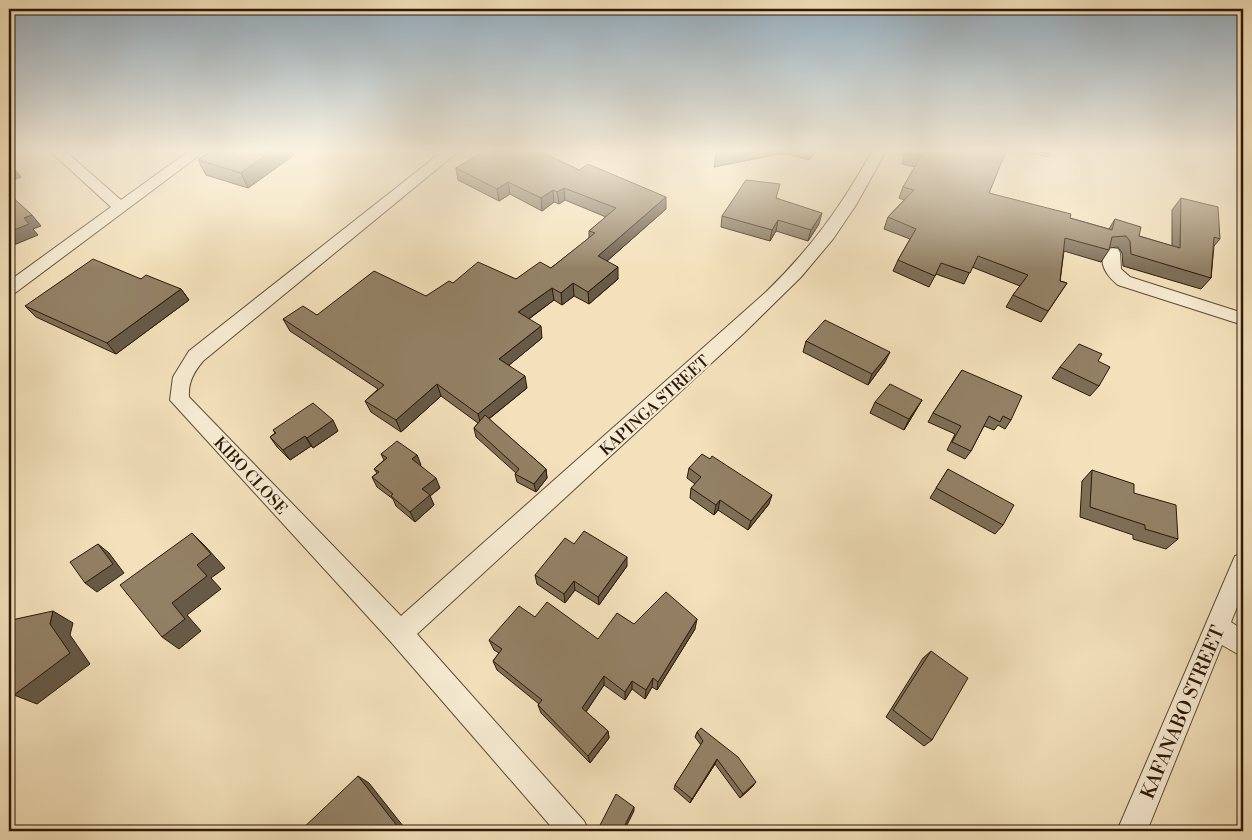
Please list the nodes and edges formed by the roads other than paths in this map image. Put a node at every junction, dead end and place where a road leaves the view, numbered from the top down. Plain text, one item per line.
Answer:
1 (101, 190) edge
2 (143, 190) edge
3 (403, 190) edge
4 (857, 190) edge
5 (120, 207) junction
6 (1112, 253) edge
7 (9, 289) edge
8 (1243, 318) edge
9 (1243, 564) edge
10 (1218, 628) junction
11 (400, 634) junction
12 (1243, 645) edge
13 (574, 831) edge
14 (1132, 831) edge

1 - 5 street
2 - 5 street
3 - 11 street, KIBO CLOSE
4 - 11 street, KAPINGA STREET
5 - 7 street
6 - 8 street
9 - 10 street, KAFANABO STREET
10 - 12 street
10 - 14 street, KAFANABO STREET
11 - 13 street, KIBO CLOSE

